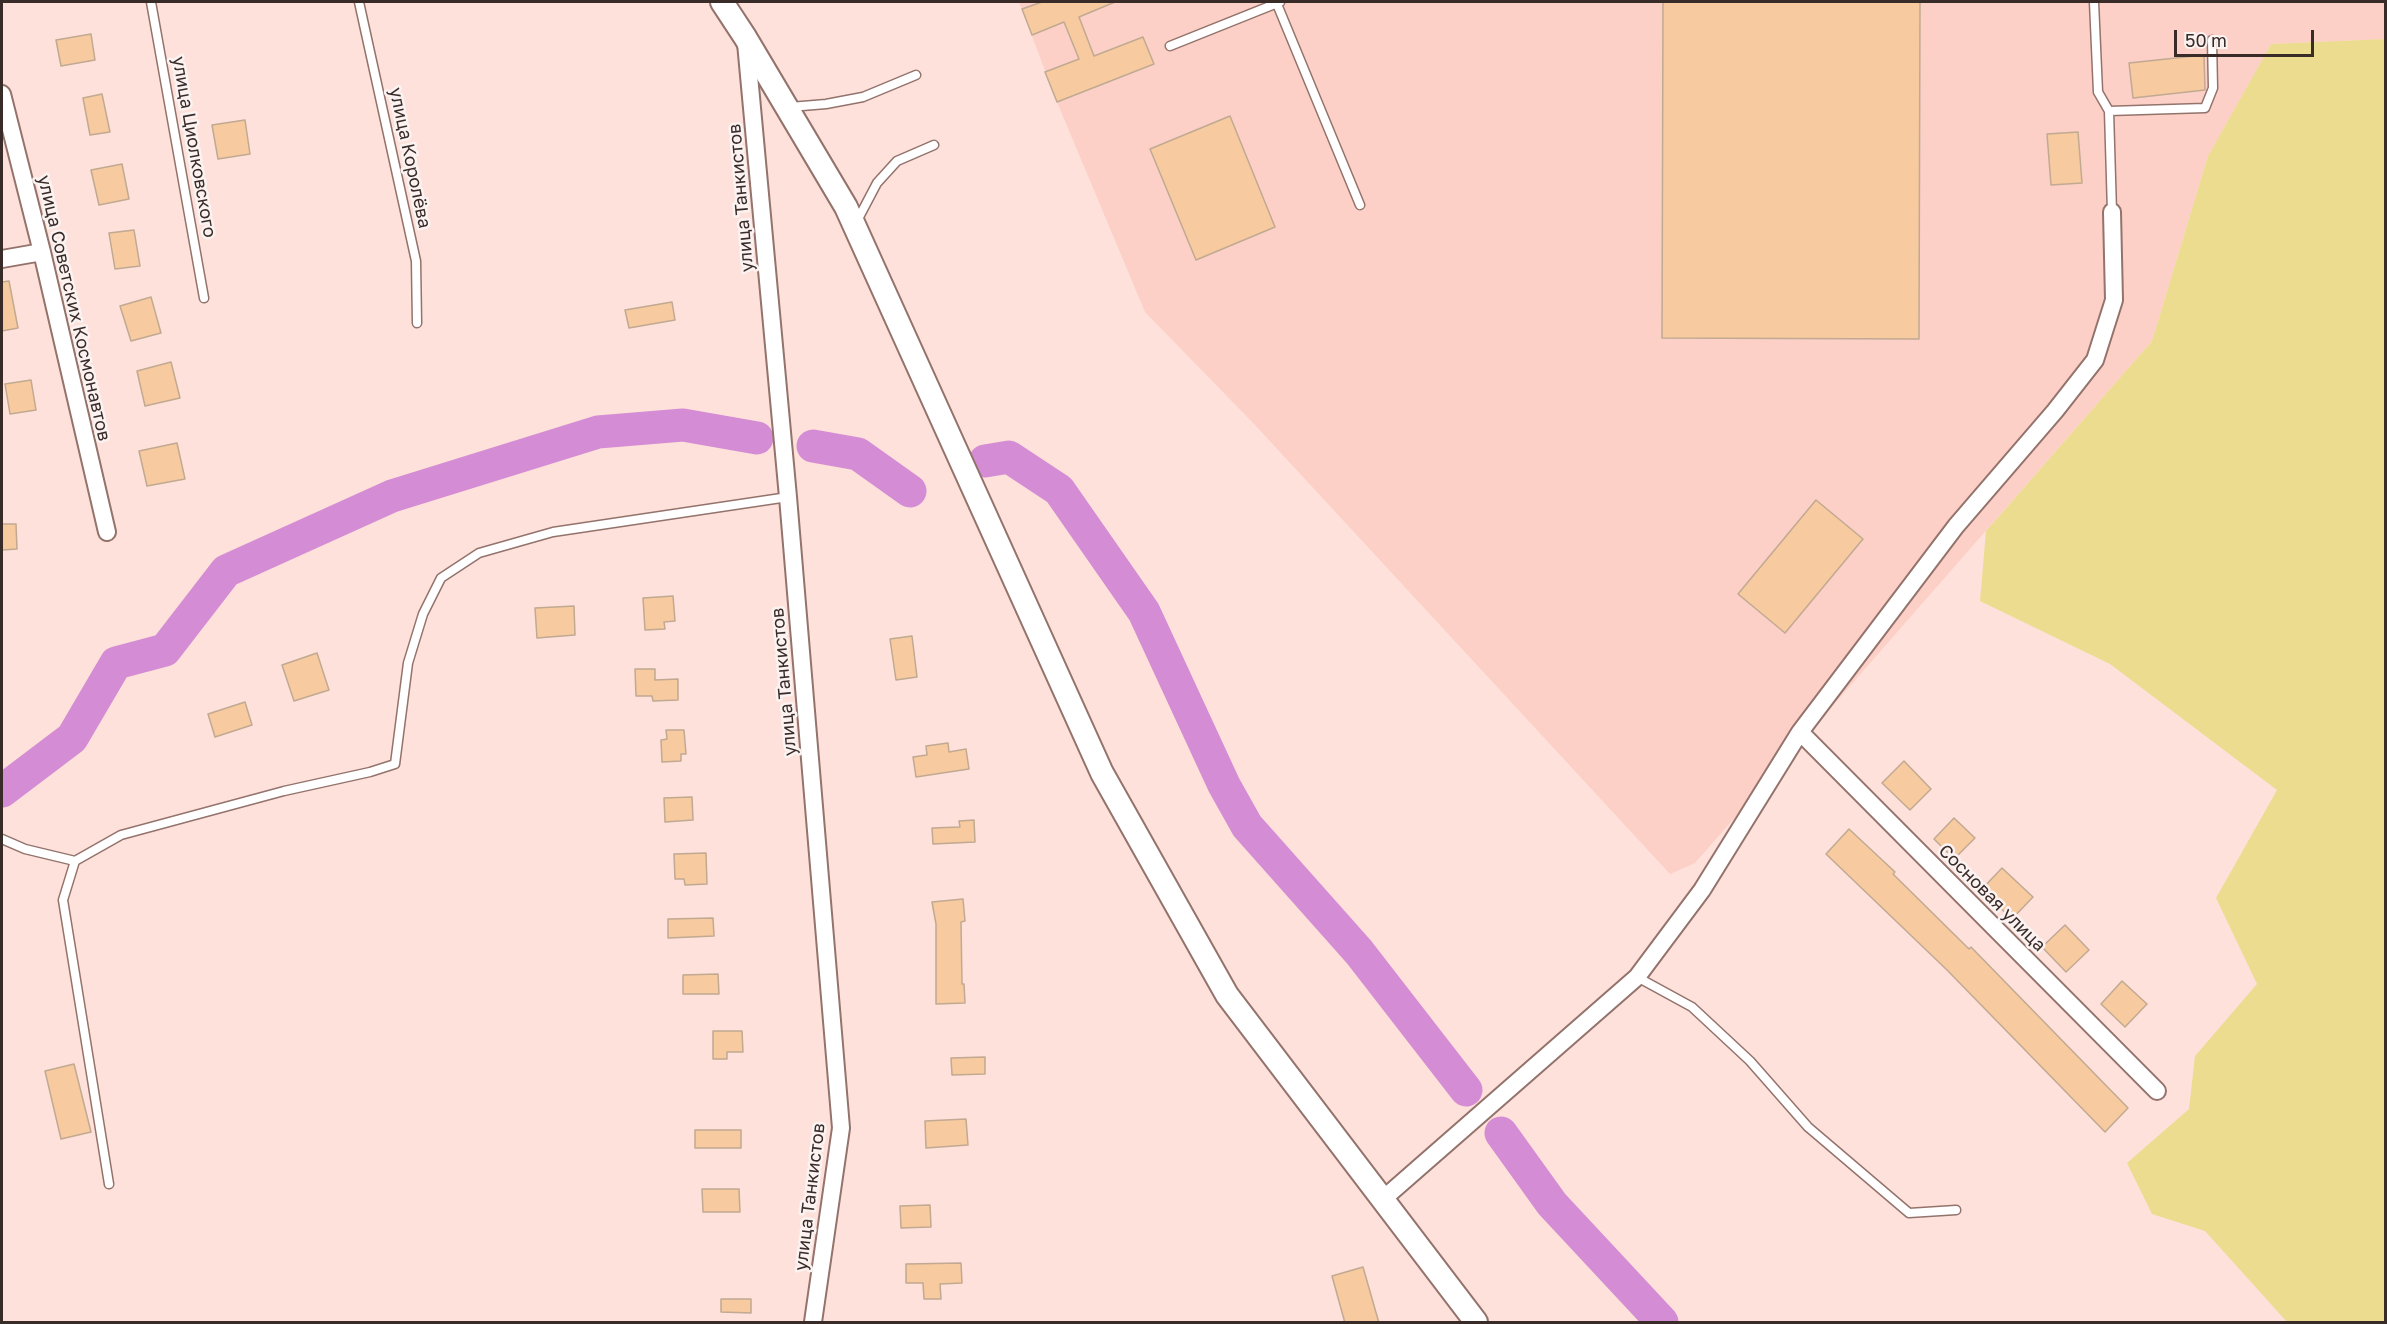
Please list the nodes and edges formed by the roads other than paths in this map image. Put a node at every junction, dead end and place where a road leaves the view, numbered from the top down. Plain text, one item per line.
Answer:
1 (151, 2) edge
2 (359, 2) edge
3 (722, 2) edge
4 (2094, 2) edge
5 (1279, 3) edge
6 (745, 37) junction
7 (2212, 40) dead end
8 (1170, 46) dead end
9 (916, 75) dead end
10 (2, 94) edge
11 (787, 107) junction
12 (2109, 111) junction
13 (934, 145) dead end
14 (1360, 206) dead end
15 (2112, 212) joint
16 (855, 227) junction
17 (42, 252) junction
18 (2, 259) edge
19 (204, 298) dead end
20 (417, 323) dead end
21 (788, 497) junction
22 (107, 532) dead end
23 (1800, 732) junction
24 (2, 839) edge
25 (75, 861) junction
26 (1636, 977) junction
27 (2157, 1091) dead end
28 (109, 1184) dead end
29 (1382, 1200) junction
30 (1956, 1210) dead end
31 (813, 1323) edge
32 (1476, 1323) edge

1 - 19 lane, улица Циолковского
2 - 20 lane, улица Королёва
3 - 6 main road
4 - 12 lane
5 - 8 lane
5 - 14 lane
6 - 11 main road
6 - 21 street, улица Танкистов
7 - 12 lane
9 - 11 lane
10 - 17 street, улица Советских Космонавтов
11 - 16 main road
12 - 15 lane
13 - 16 lane
15 - 23 street
16 - 29 main road
17 - 18 street
17 - 22 street, улица Советских Космонавтов
21 - 25 lane
21 - 31 street, улица Танкистов
23 - 26 street
23 - 27 street, Сосновая улица
24 - 25 lane
25 - 28 lane
26 - 29 street
26 - 30 lane
29 - 32 main road

